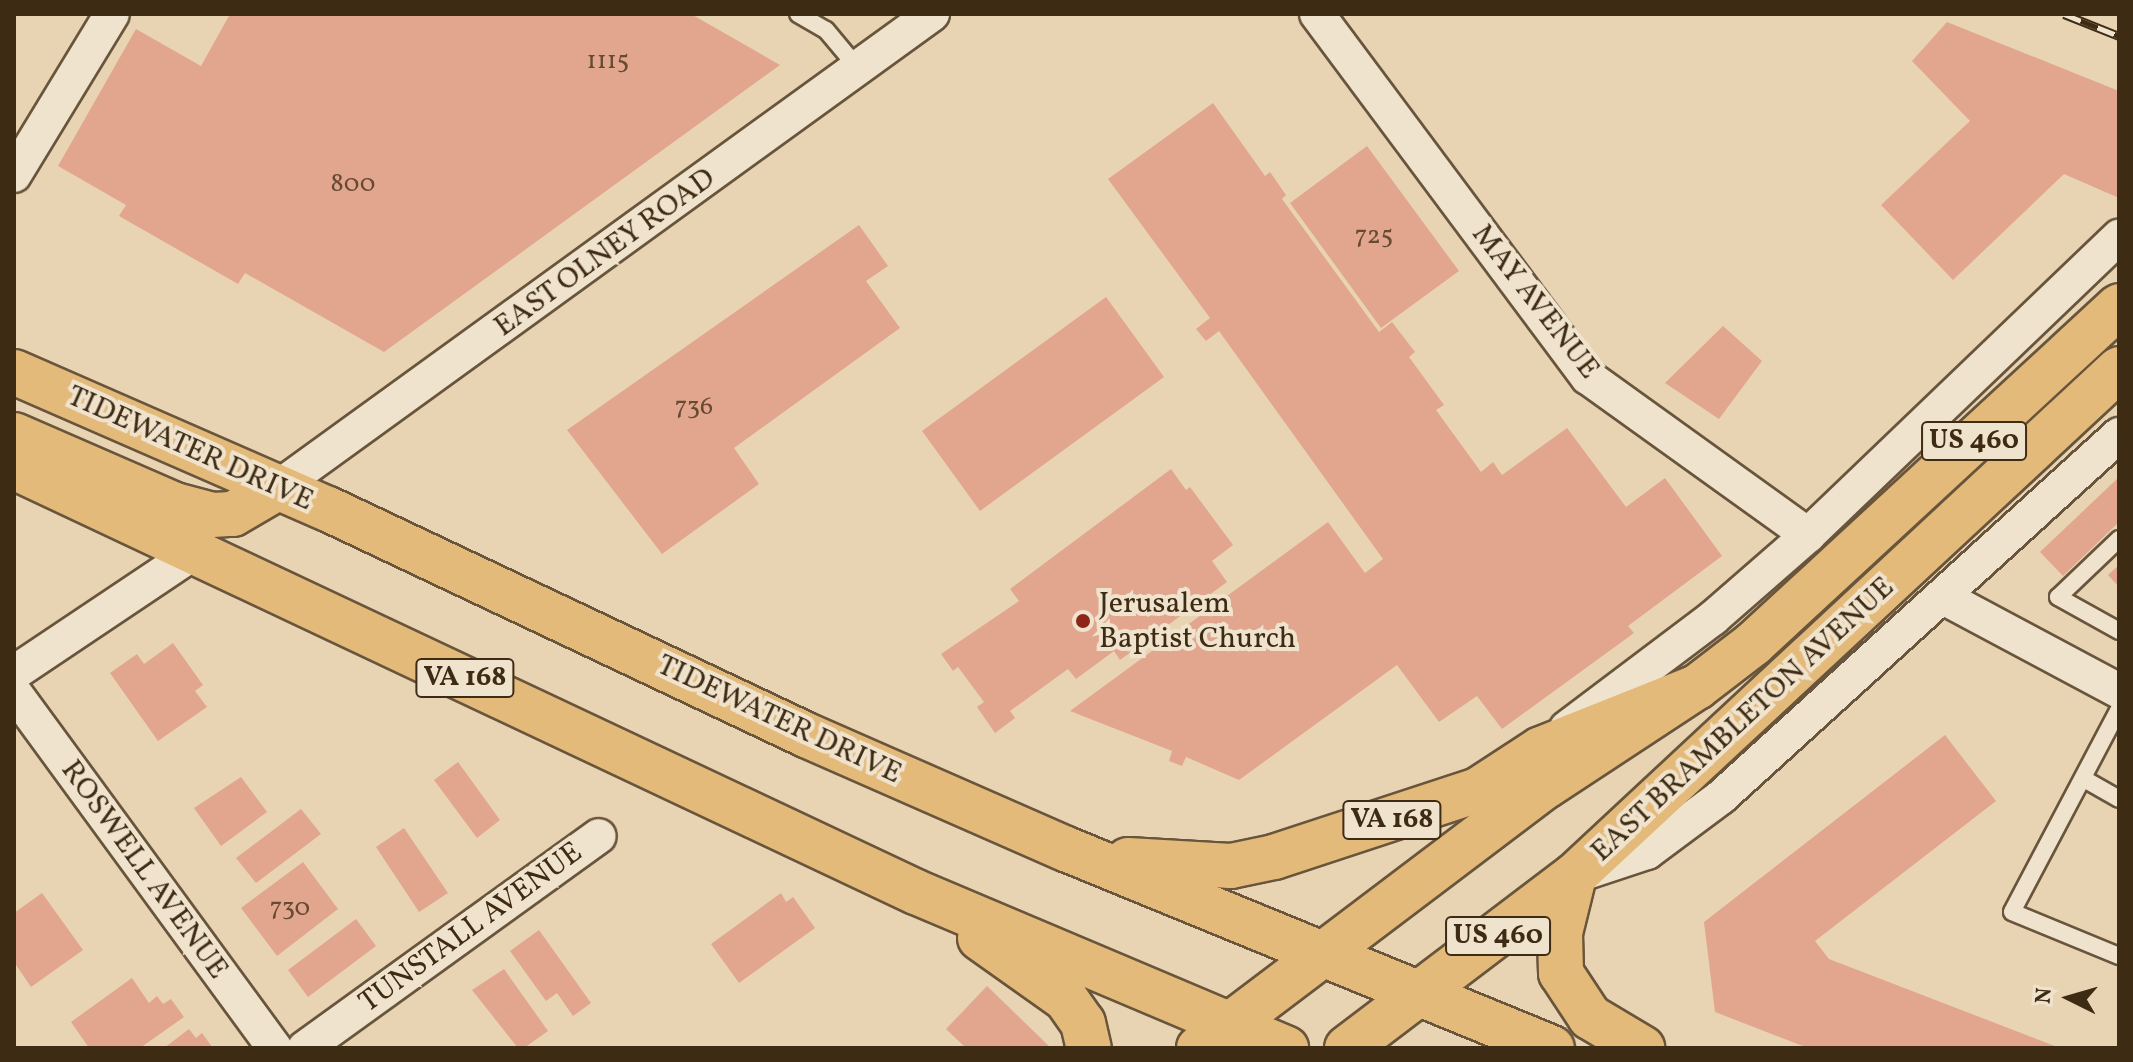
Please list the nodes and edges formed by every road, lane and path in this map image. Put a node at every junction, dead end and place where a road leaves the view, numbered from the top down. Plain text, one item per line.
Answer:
1 (112, 14) edge
2 (798, 14) edge
3 (932, 14) edge
4 (1317, 14) edge
5 (857, 67) junction
6 (14, 175) edge
7 (2119, 237) edge
8 (2119, 306) edge
9 (2119, 369) edge
10 (14, 372) edge
11 (14, 435) edge
12 (2119, 435) edge
13 (14, 467) edge
14 (276, 489) junction
15 (1808, 535) junction
16 (2119, 539) edge
17 (196, 551) junction
18 (1945, 598) junction
19 (2119, 631) edge
20 (14, 673) edge
21 (1697, 687) junction
22 (2119, 691) edge
23 (14, 692) edge
24 (2119, 709) edge
25 (1541, 749) junction
26 (2084, 779) junction
27 (2119, 799) edge
28 (599, 836) dead end
29 (1066, 849) junction
30 (1574, 876) junction
31 (916, 892) junction
32 (1325, 955) junction
33 (2119, 956) edge
34 (1421, 996) junction
35 (1215, 1036) edge
36 (275, 1048) edge
37 (305, 1048) edge
38 (1089, 1048) edge
39 (1286, 1048) edge
40 (1347, 1048) edge
41 (1552, 1048) edge
42 (1642, 1048) edge

1 - 6 street
2 - 5 lane
3 - 5 street, EAST OLNEY ROAD
4 - 15 street, MAY AVENUE
5 - 14 street, EAST OLNEY ROAD
7 - 15 street
8 - 21 main road, EAST BRAMBLETON AVENUE / US 460
9 - 30 main road, EAST BRAMBLETON AVENUE / US 460
10 - 14 main road, TIDEWATER DRIVE / VA 168
11 - 14 main road
12 - 18 street
13 - 17 main road, VA 168
14 - 29 main road, TIDEWATER DRIVE / VA 168
15 - 25 street
16 - 19 lane
17 - 20 street
17 - 31 main road, VA 168
18 - 22 street
18 - 30 street
21 - 25 main road, VA 168
21 - 32 main road, EAST BRAMBLETON AVENUE / US 460
23 - 36 street, ROSWELL AVENUE
24 - 26 lane
25 - 29 main road, VA 168
26 - 27 lane
26 - 33 lane
28 - 37 street, TUNSTALL AVENUE
29 - 32 main road, TIDEWATER DRIVE
30 - 34 main road, EAST BRAMBLETON AVENUE / US 460
30 - 42 main road
31 - 35 main road, VA 168
31 - 38 main road
32 - 34 main road, TIDEWATER DRIVE
32 - 35 main road, EAST BRAMBLETON AVENUE / US 460
34 - 40 main road, EAST BRAMBLETON AVENUE / US 460
34 - 41 main road, TIDEWATER DRIVE
35 - 39 main road, VA 168

